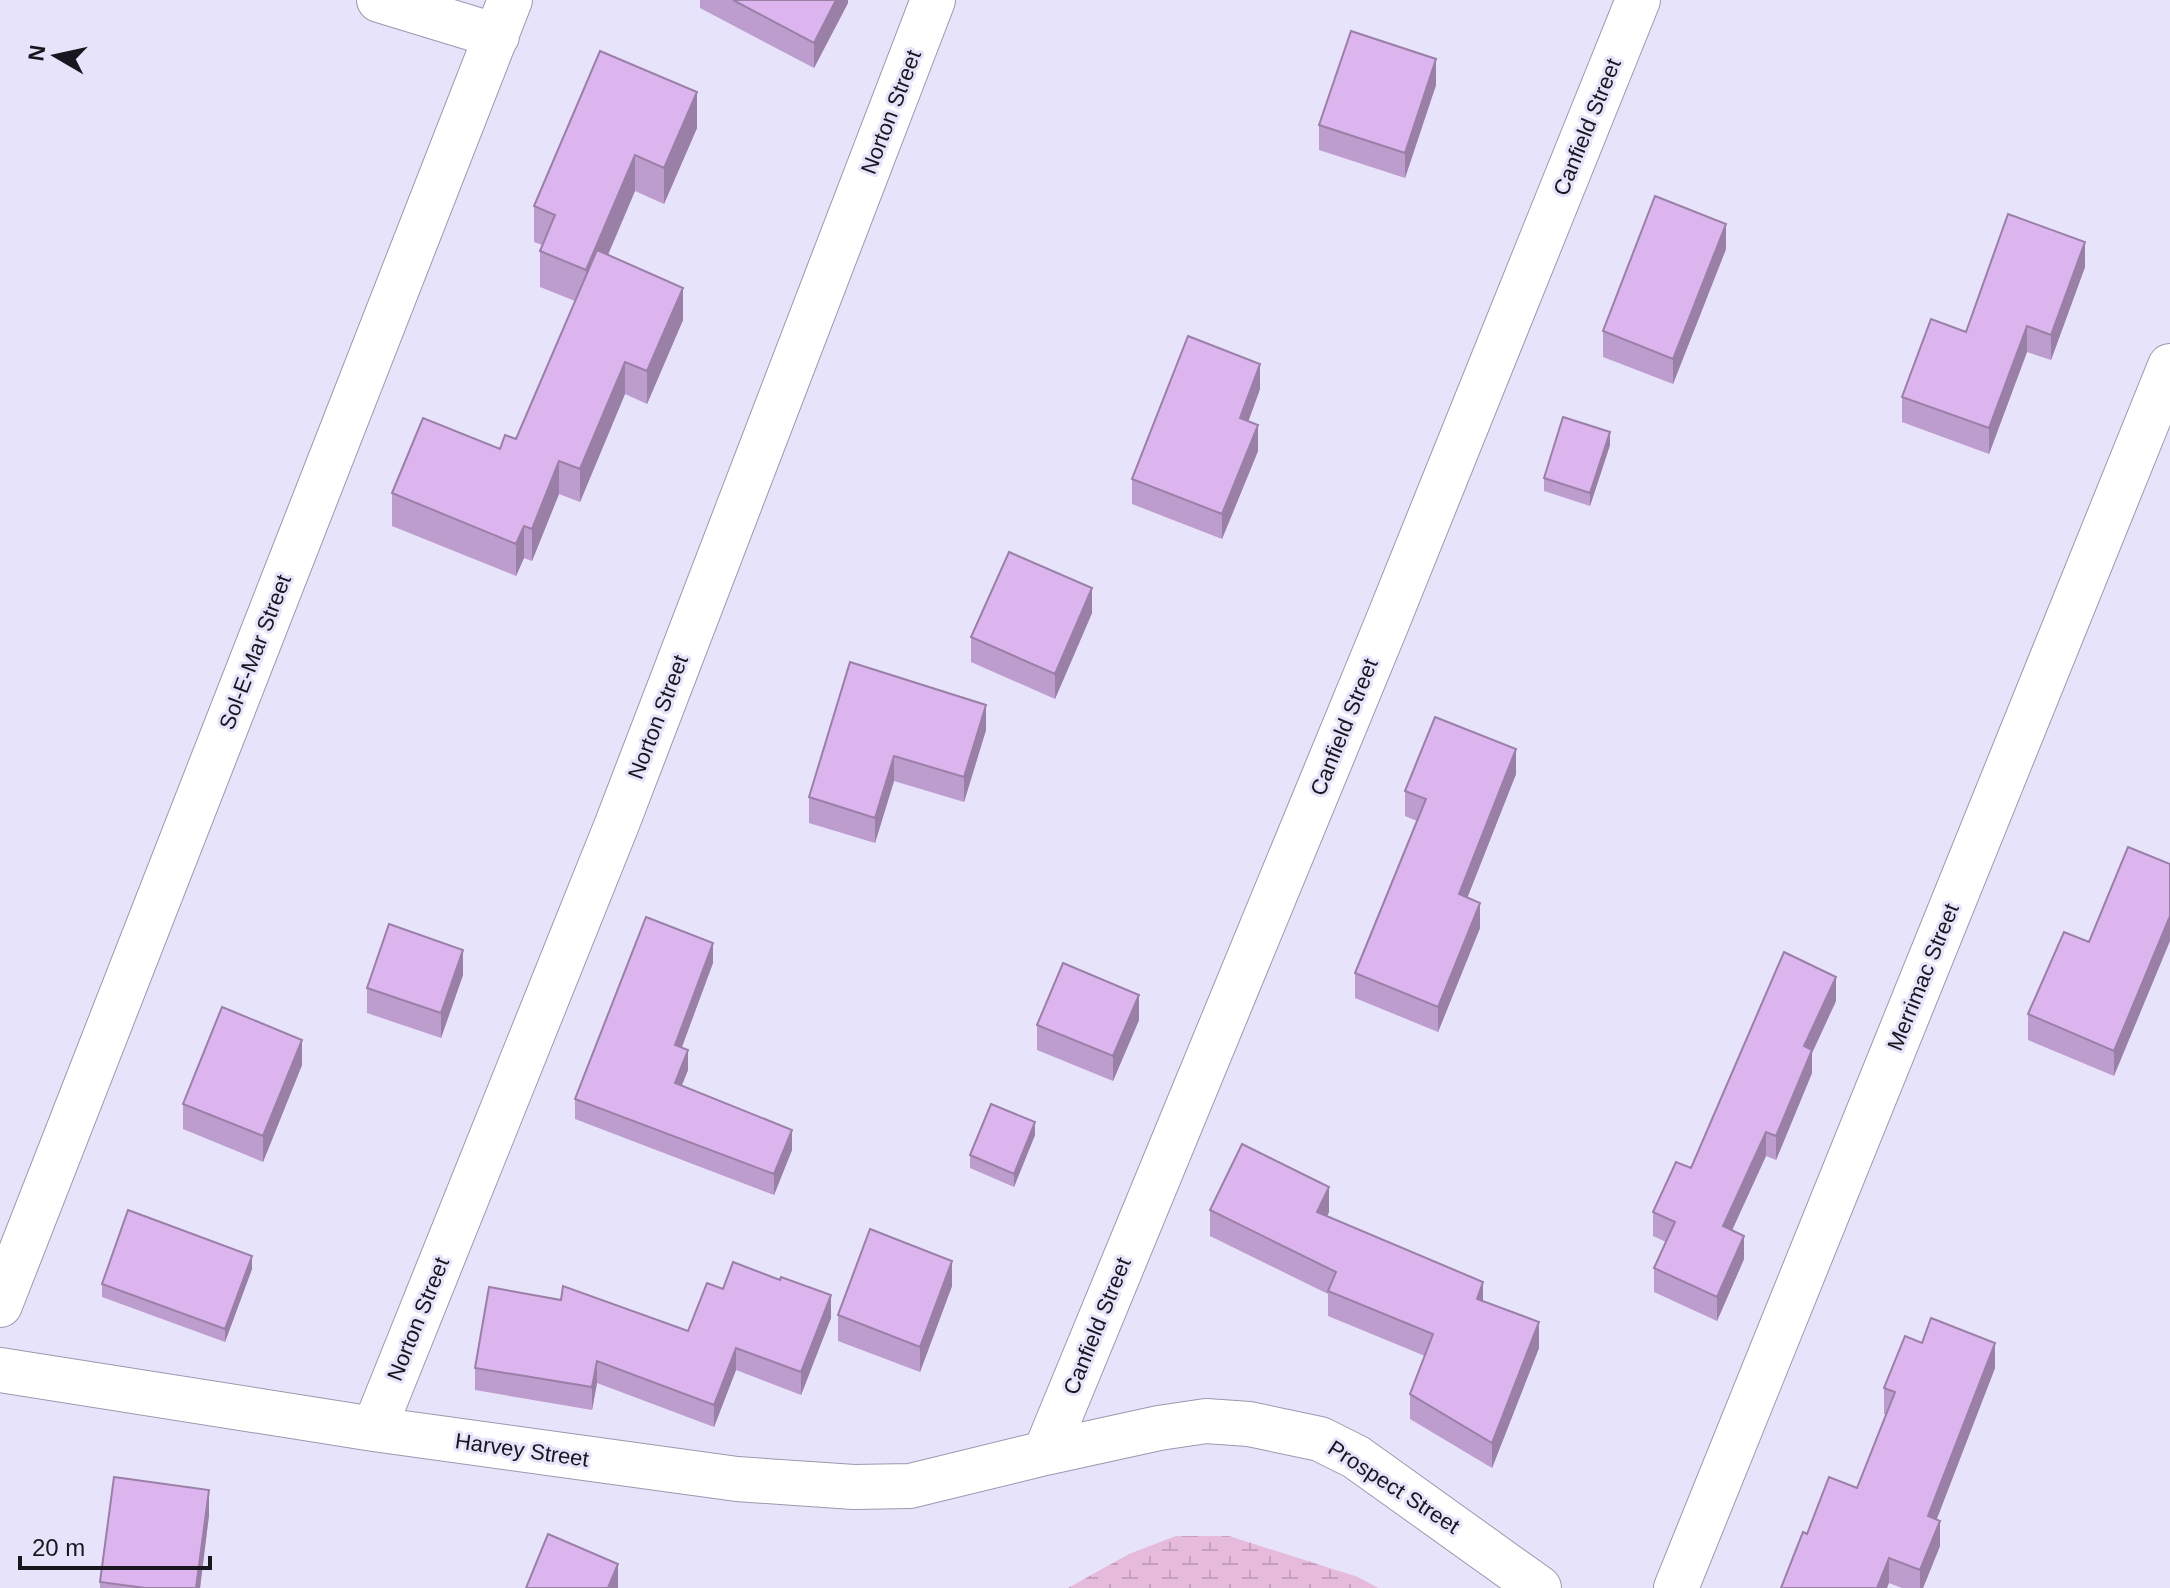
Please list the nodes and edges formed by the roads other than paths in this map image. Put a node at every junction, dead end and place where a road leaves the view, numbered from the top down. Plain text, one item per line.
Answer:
1 (379, 0) edge
2 (933, 0) edge
3 (1638, 0) edge
4 (504, 18) edge
5 (2170, 366) edge
6 (0, 1305) edge
7 (0, 1370) edge
8 (374, 1429) junction
9 (1045, 1453) junction
10 (1539, 1588) edge
11 (1676, 1588) edge

1 - 4 street
2 - 8 street, Norton Street
3 - 9 street, Canfield Street
4 - 6 street, Sol-E-Mar Street
5 - 11 street, Merrimac Street
7 - 8 street, Harvey Street
8 - 9 street, Harvey Street
9 - 10 street, Prospect Street

